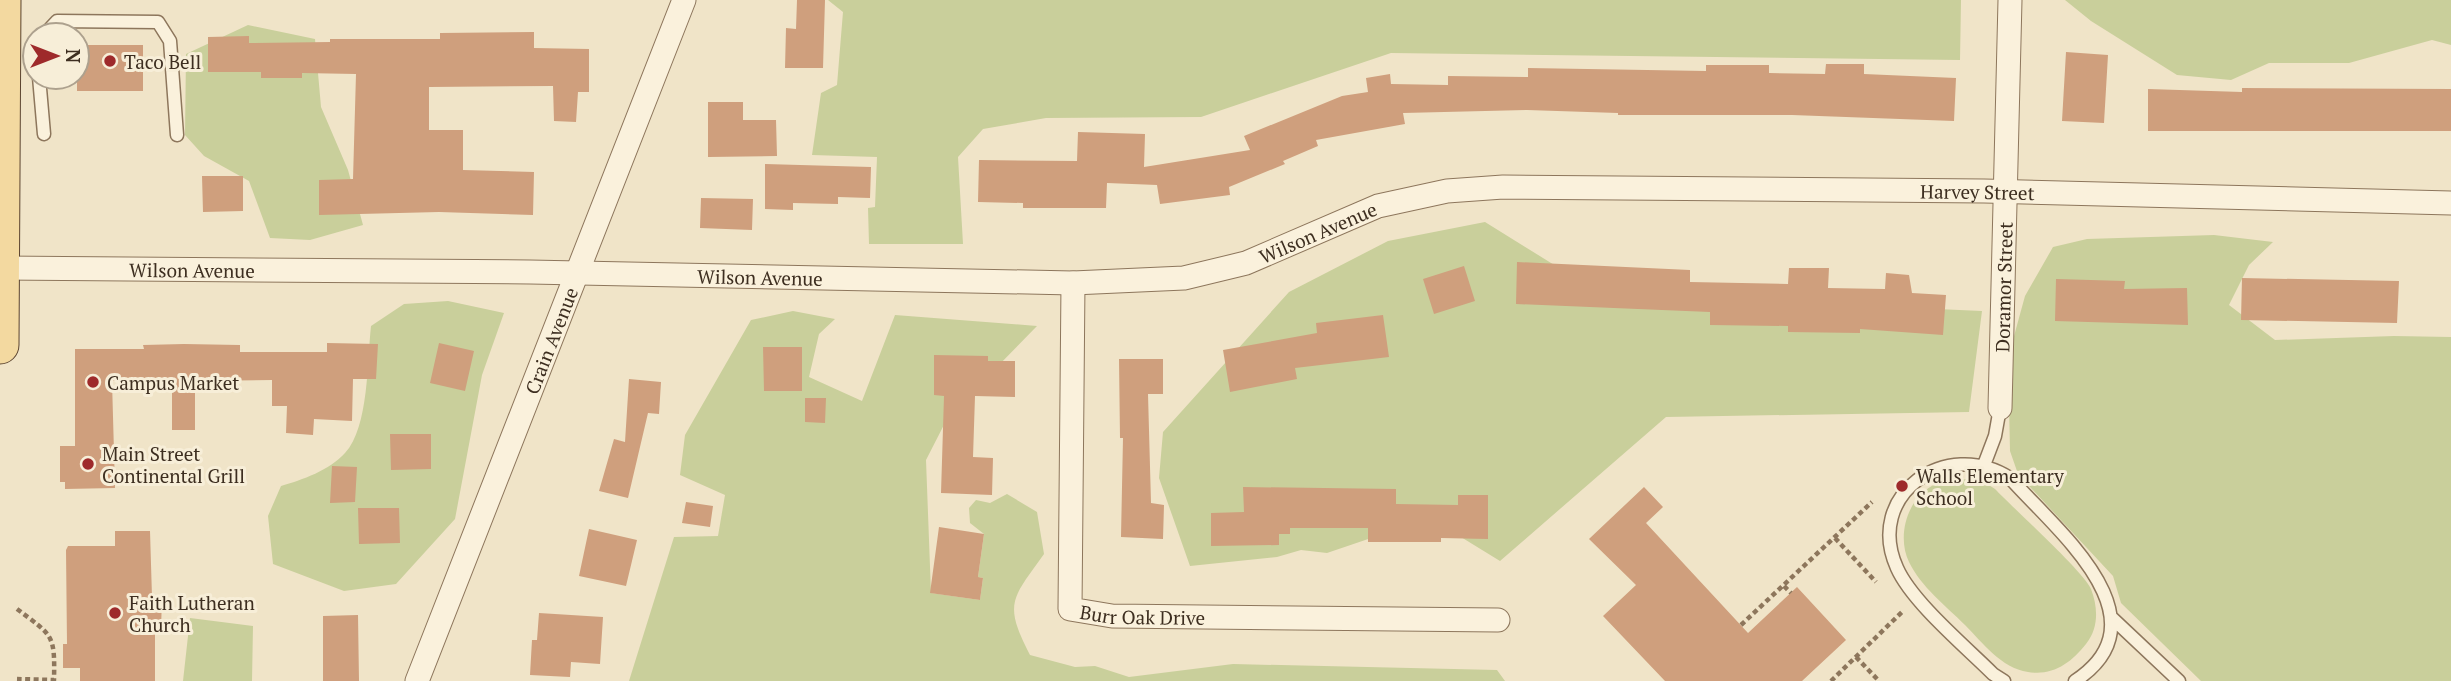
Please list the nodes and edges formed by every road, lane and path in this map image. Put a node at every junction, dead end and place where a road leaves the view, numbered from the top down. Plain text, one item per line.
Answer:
1 (2, 0) edge
2 (684, 0) edge
3 (2011, 0) edge
4 (91, 21) edge
5 (40, 91) edge
6 (44, 134) dead end
7 (177, 135) dead end
8 (1503, 187) joint
9 (2007, 192) junction
10 (2451, 203) edge
11 (0, 268) edge
12 (577, 274) junction
13 (1073, 283) junction
14 (0, 345) edge
15 (2000, 408) joint
16 (1984, 465) junction
17 (1872, 502) dead end
18 (1835, 538) junction
19 (1876, 582) dead end
20 (1784, 586) junction
21 (1791, 593) dead end
22 (18, 609) dead end
23 (1903, 611) dead end
24 (2111, 617) junction
25 (1498, 620) dead end
26 (1741, 625) dead end
27 (1856, 657) junction
28 (18, 679) dead end
29 (417, 681) edge
30 (1831, 681) edge
31 (1879, 681) edge
32 (2004, 681) edge
33 (2075, 681) edge
34 (2179, 681) edge

1 - 11 main road
2 - 12 street, Crain Avenue
3 - 9 street, Doramor Street
4 - 7 lane
5 - 6 lane
8 - 9 street, Harvey Street
8 - 13 street, Wilson Avenue
9 - 10 street, Harvey Street
9 - 15 street, Doramor Street
11 - 12 street, Wilson Avenue
11 - 14 main road
12 - 13 street, Wilson Avenue
12 - 29 street, Crain Avenue
13 - 25 street, Burr Oak Drive
15 - 16 lane
16 - 24 lane
16 - 32 lane
17 - 18 path
18 - 19 path
18 - 20 path
20 - 21 path
20 - 26 path
22 - 28 path
23 - 27 path
24 - 33 lane
24 - 34 lane
27 - 30 path
27 - 31 path

